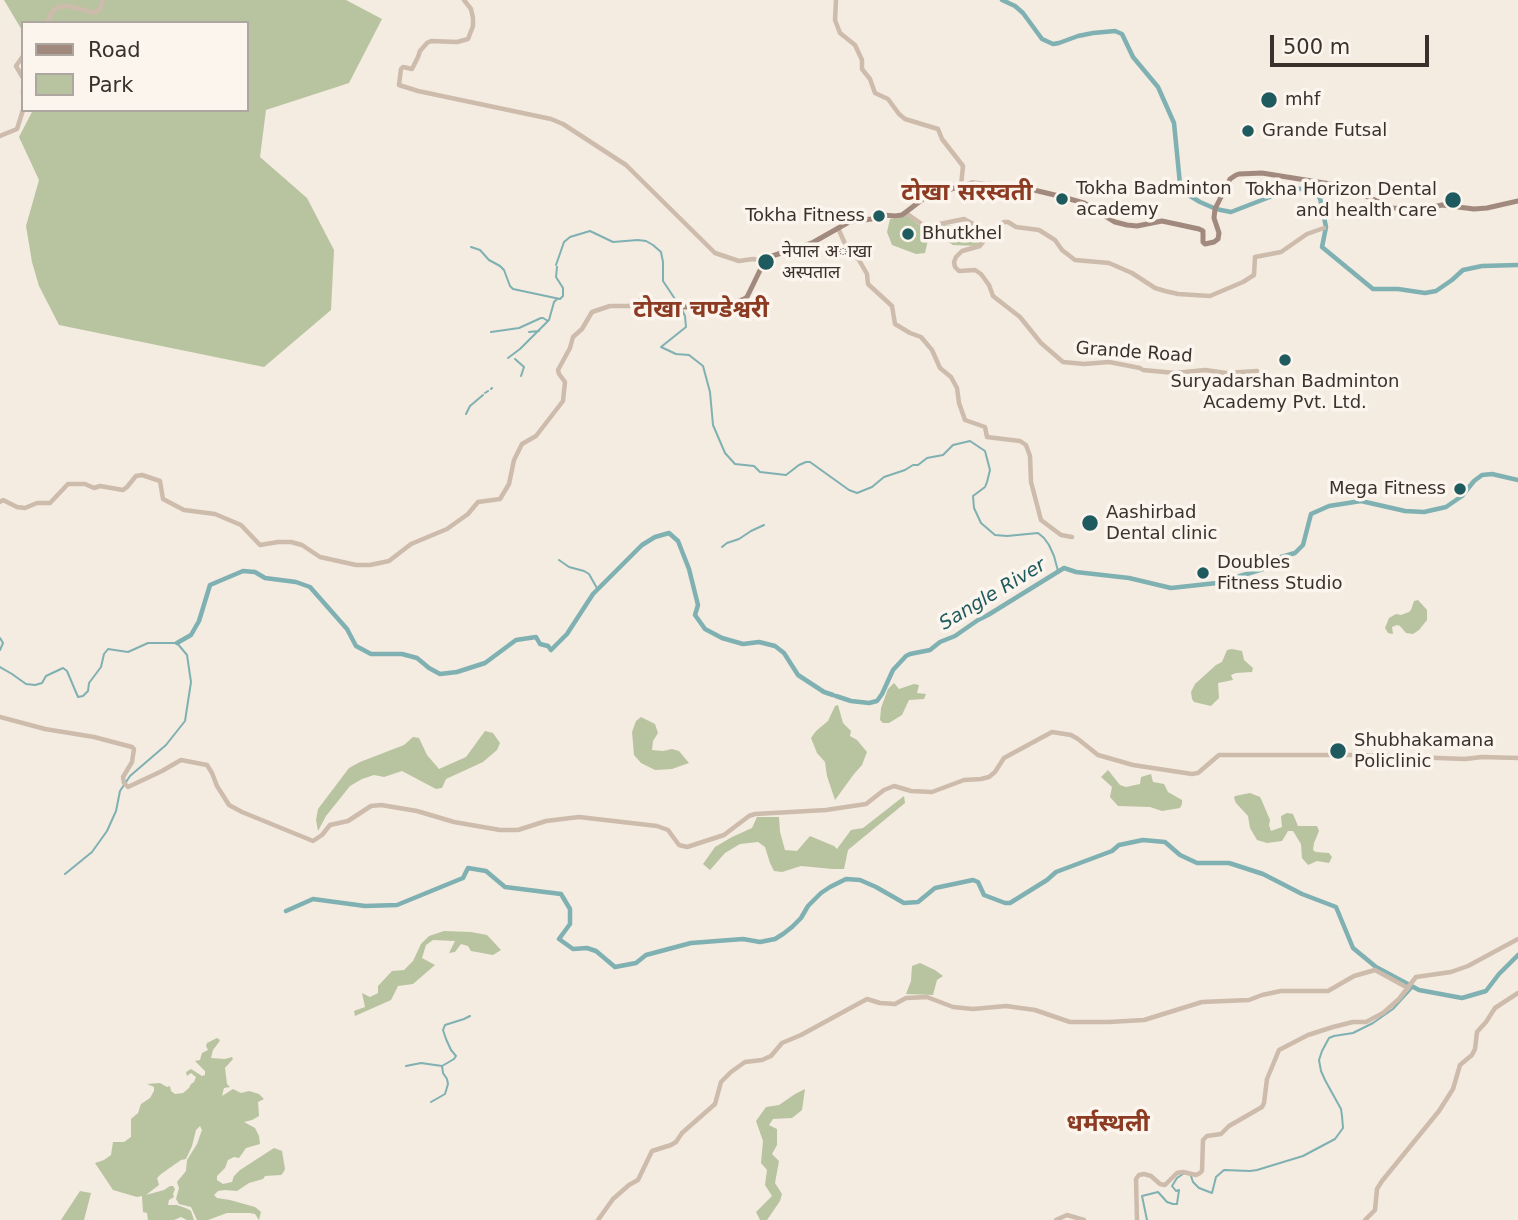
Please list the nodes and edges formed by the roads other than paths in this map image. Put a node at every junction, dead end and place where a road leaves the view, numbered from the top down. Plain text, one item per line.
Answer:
1 (103, 0) edge
2 (464, 0) edge
3 (836, 0) edge
4 (48, 21) edge
5 (21, 58) edge
6 (21, 75) edge
7 (22, 112) edge
8 (0, 136) edge
9 (961, 186) junction
10 (1518, 201) edge
11 (906, 213) junction
12 (838, 228) junction
13 (1324, 228) dead end
14 (986, 232) junction
15 (764, 261) junction
16 (681, 307) joint
17 (1257, 372) dead end
18 (0, 502) edge
19 (1072, 537) dead end
20 (0, 717) edge
21 (1518, 758) edge
22 (1518, 939) edge
23 (1408, 988) junction
24 (1518, 993) edge
25 (598, 1220) edge
26 (1056, 1220) edge
27 (1084, 1220) edge
28 (1137, 1220) edge
29 (1365, 1220) edge

1 - 4 street
2 - 15 street
3 - 9 street
5 - 6 street
7 - 8 street
9 - 10 main road
9 - 11 main road
11 - 12 main road
11 - 14 street
12 - 15 main road
12 - 19 street
13 - 14 street
14 - 17 street, Grande Road
15 - 16 main road
16 - 18 street
20 - 21 street
22 - 23 street
23 - 25 street
23 - 28 street
24 - 29 street
26 - 27 street

